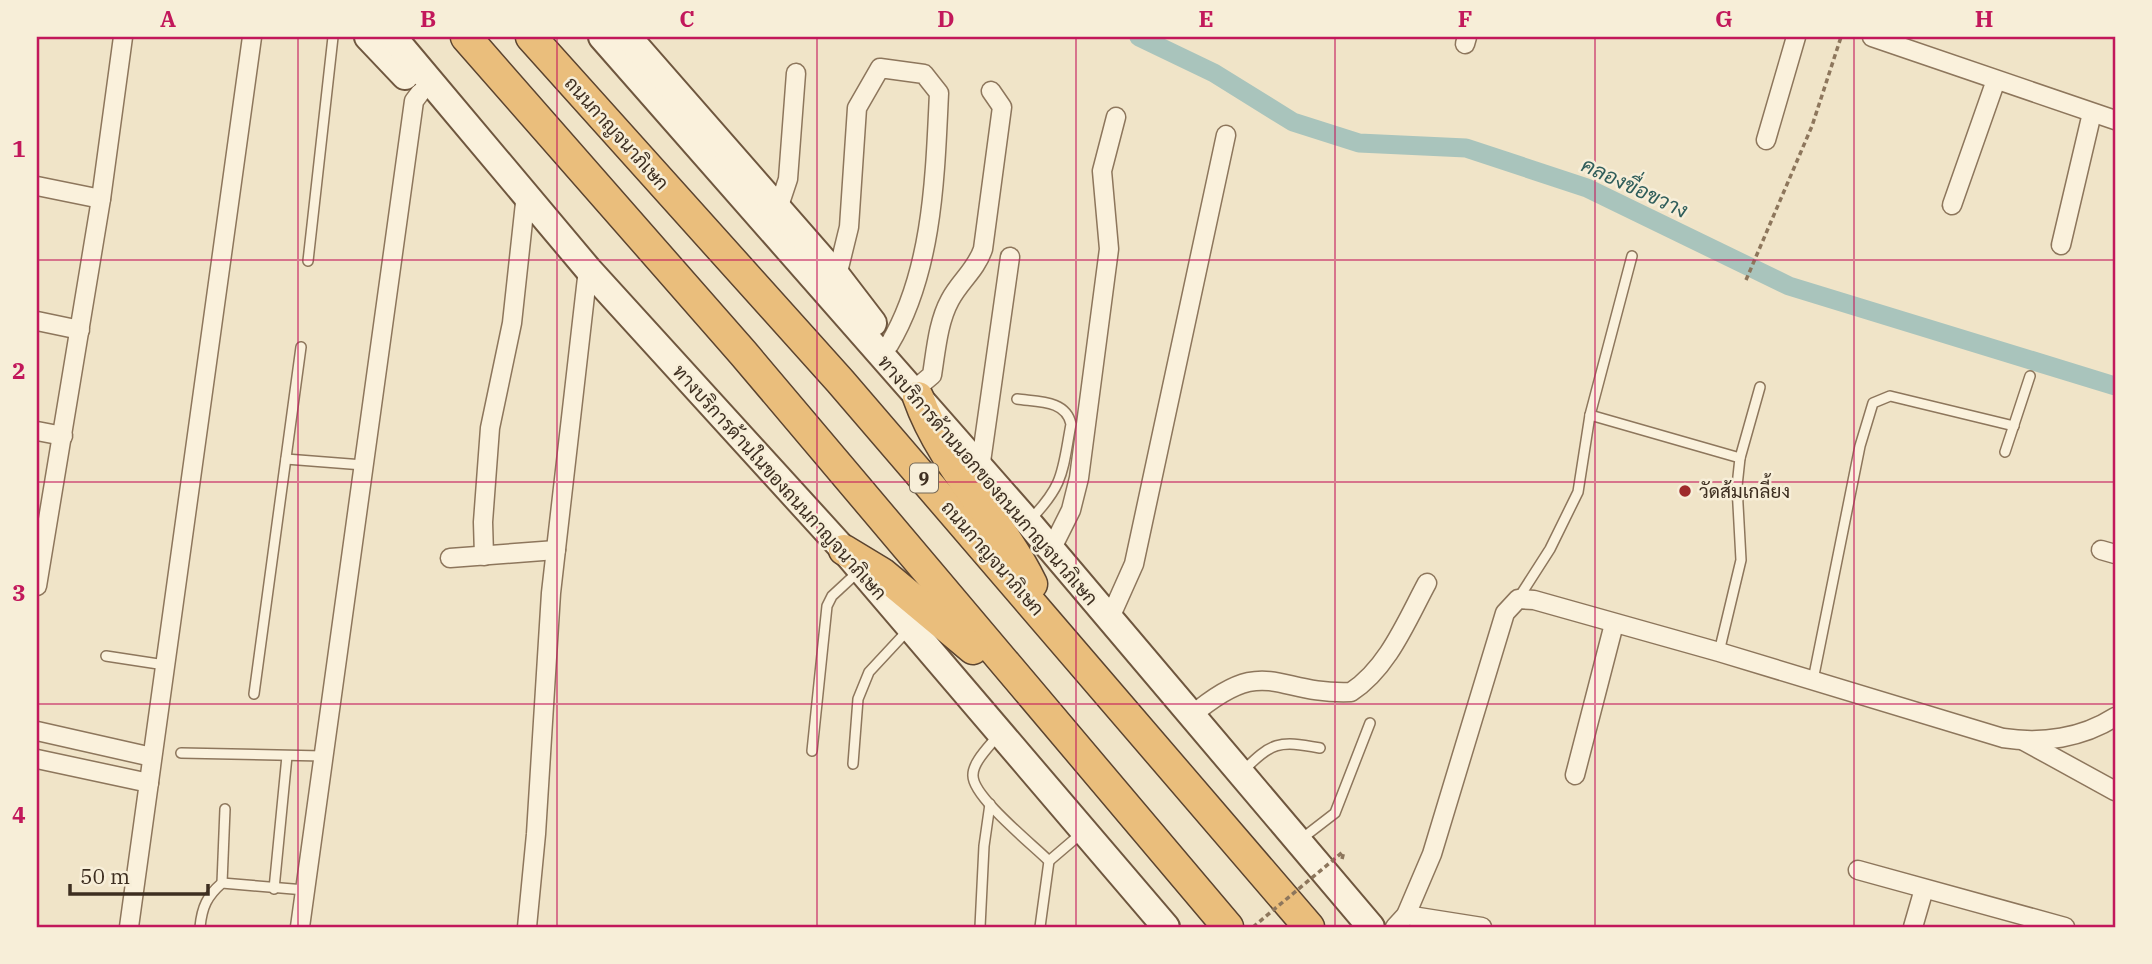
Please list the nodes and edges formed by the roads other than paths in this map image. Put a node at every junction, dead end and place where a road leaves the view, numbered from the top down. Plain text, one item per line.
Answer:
1 (123, 37) edge
2 (252, 37) edge
3 (333, 37) edge
4 (368, 37) edge
5 (393, 37) edge
6 (466, 37) edge
7 (531, 37) edge
8 (602, 37) edge
9 (628, 37) edge
10 (1796, 37) edge
11 (1872, 37) edge
12 (796, 73) dead end
13 (1996, 80) junction
14 (991, 91) dead end
15 (420, 93) junction
16 (2092, 113) junction
17 (1115, 117) dead end
18 (2115, 120) edge
19 (1226, 135) dead end
20 (1766, 140) dead end
21 (37, 186) edge
22 (101, 199) junction
23 (525, 204) junction
24 (1952, 205) dead end
25 (778, 209) junction
26 (559, 235) junction
27 (2061, 245) dead end
28 (1010, 257) dead end
29 (1632, 257) dead end
30 (308, 261) dead end
31 (589, 269) junction
32 (837, 276) junction
33 (37, 321) edge
34 (80, 330) junction
35 (889, 345) junction
36 (301, 347) dead end
37 (2030, 376) dead end
38 (909, 387) junction
39 (1760, 387) dead end
40 (1017, 399) dead end
41 (1590, 415) junction
42 (2014, 426) junction
43 (37, 431) edge
44 (63, 436) junction
45 (2006, 452) dead end
46 (1740, 458) junction
47 (286, 459) junction
48 (363, 465) junction
49 (980, 469) junction
50 (1028, 522) junction
51 (556, 550) junction
52 (1051, 550) junction
53 (484, 556) junction
54 (450, 558) dead end
55 (852, 560) junction
56 (1427, 583) dead end
57 (37, 586) edge
58 (1518, 600) junction
59 (1109, 620) junction
60 (1614, 624) junction
61 (911, 628) junction
62 (1054, 628) junction
63 (1719, 652) junction
64 (106, 656) dead end
65 (165, 665) junction
66 (1813, 680) junction
67 (254, 694) dead end
68 (1035, 701) junction
69 (1191, 716) junction
70 (1370, 723) dead end
71 (2110, 725) edge
72 (37, 731) edge
73 (1000, 732) junction
74 (2024, 741) junction
75 (1320, 748) dead end
76 (812, 751) dead end
77 (181, 753) dead end
78 (287, 755) junction
79 (323, 756) junction
80 (152, 757) junction
81 (37, 759) edge
82 (853, 764) dead end
83 (1241, 774) junction
84 (1575, 775) dead end
85 (149, 782) junction
86 (2115, 791) edge
87 (990, 804) junction
88 (225, 809) dead end
89 (1085, 831) junction
90 (1299, 841) junction
91 (1049, 861) junction
92 (1858, 870) dead end
93 (222, 883) junction
94 (274, 889) junction
95 (1924, 889) junction
96 (305, 890) junction
97 (1400, 921) edge
98 (129, 927) edge
99 (200, 927) edge
100 (300, 927) edge
101 (527, 927) edge
102 (980, 927) edge
103 (1040, 927) edge
104 (1166, 927) edge
105 (1228, 927) edge
106 (1309, 927) edge
107 (1371, 927) edge
108 (1482, 927) edge
109 (1913, 927) edge
110 (2065, 927) edge

1 - 22 street
2 - 65 street
3 - 30 lane
4 - 15 main road
5 - 26 main road, ทางบริการด้านในของถนนกาญจนาภิเษก
6 - 68 highway
7 - 62 highway, ถนนกาญจนาภิเษก / 9
8 - 38 main road, ทางบริการด้านนอกของถนนกาญจนาภิเษก
9 - 25 main road
10 - 20 street
11 - 13 street
12 - 25 street
13 - 16 street
13 - 24 street
14 - 38 street
15 - 23 main road
15 - 48 street
16 - 18 street
16 - 27 street
17 - 52 street
19 - 59 street
21 - 22 street
22 - 34 street
23 - 26 main road
23 - 53 street
25 - 32 main road
26 - 31 main road, ทางบริการด้านในของถนนกาญจนาภิเษก
28 - 49 street
29 - 41 lane
31 - 51 street
31 - 55 main road, ทางบริการด้านในของถนนกาญจนาภิเษก
32 - 35 main road
32 - 35 street
33 - 34 street
34 - 44 street
35 - 38 main road
36 - 47 lane
37 - 42 lane
38 - 49 main road, ทางบริการด้านนอกของถนนกาญจนาภิเษก
38 - 62 highway
39 - 46 lane
40 - 50 lane
41 - 46 lane
41 - 58 lane
42 - 45 lane
42 - 66 lane
43 - 44 street
44 - 57 street
46 - 63 lane
47 - 48 lane
47 - 67 lane
48 - 79 street
49 - 50 main road, ทางบริการด้านนอกของถนนกาญจนาภิเษก
50 - 52 main road, ทางบริการด้านนอกของถนนกาญจนาภิเษก
51 - 53 street
51 - 101 street
52 - 59 main road, ทางบริการด้านนอกของถนนกาญจนาภิเษก
53 - 54 street
55 - 61 main road, ทางบริการด้านในของถนนกาญจนาภิเษก
55 - 68 highway
55 - 76 lane
56 - 69 street
58 - 60 street
58 - 97 street
59 - 69 main road, ทางบริการด้านนอกของถนนกาญจนาภิเษก
60 - 63 street
60 - 84 street
61 - 73 main road, ทางบริการด้านในของถนนกาญจนาภิเษก
61 - 82 lane
62 - 106 highway, ถนนกาญจนาภิเษก / 9
63 - 66 street
64 - 65 lane
65 - 80 street
66 - 74 street
68 - 105 highway
69 - 83 main road, ทางบริการด้านนอกของถนนกาญจนาภิเษก
70 - 90 lane
71 - 74 street
72 - 80 street
73 - 87 lane
73 - 89 main road, ทางบริการด้านในของถนนกาญจนาภิเษก
74 - 86 street
75 - 83 lane
77 - 78 lane
78 - 79 lane
78 - 94 lane
79 - 96 street
80 - 85 street
81 - 85 street
83 - 90 main road, ทางบริการด้านนอกของถนนกาญจนาภิเษก
85 - 98 street
87 - 91 lane
87 - 102 lane
88 - 93 lane
89 - 91 lane
89 - 104 main road, ทางบริการด้านในของถนนกาญจนาภิเษก
90 - 107 main road, ทางบริการด้านนอกของถนนกาญจนาภิเษก
91 - 103 lane
92 - 95 street
93 - 94 lane
93 - 99 lane
94 - 96 lane
95 - 109 street
95 - 110 street
96 - 100 street
97 - 108 street

